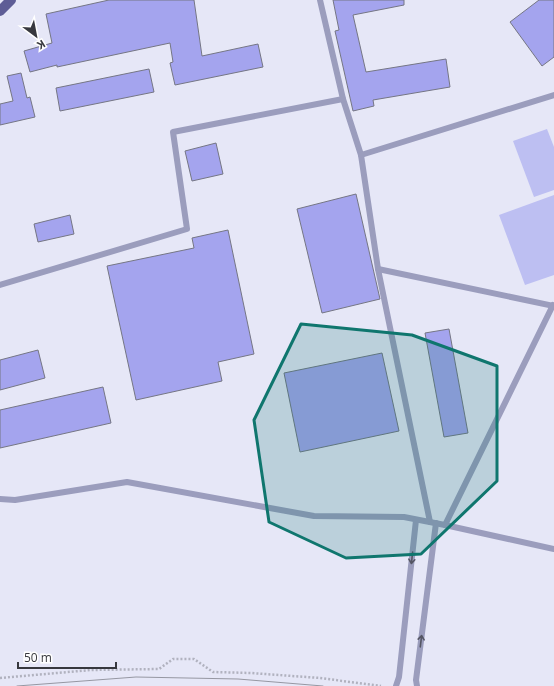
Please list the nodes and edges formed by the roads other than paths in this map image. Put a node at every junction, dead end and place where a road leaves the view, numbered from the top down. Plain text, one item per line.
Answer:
1 (11, 0) edge
2 (320, 0) edge
3 (0, 11) edge
4 (554, 95) edge
5 (343, 99) junction
6 (361, 155) junction
7 (378, 269) junction
8 (0, 285) edge
9 (554, 306) edge
10 (0, 499) edge
11 (416, 520) junction
12 (433, 523) junction
13 (445, 525) junction
14 (554, 549) edge
15 (396, 686) edge
16 (417, 686) edge

1 - 3 main road
2 - 5 lane
4 - 6 lane
5 - 6 lane
5 - 8 lane
6 - 7 lane
7 - 9 lane
7 - 12 lane
9 - 13 lane
10 - 11 lane
11 - 12 lane
11 -> 15 lane
12 - 13 lane
16 -> 12 lane
13 - 14 lane

